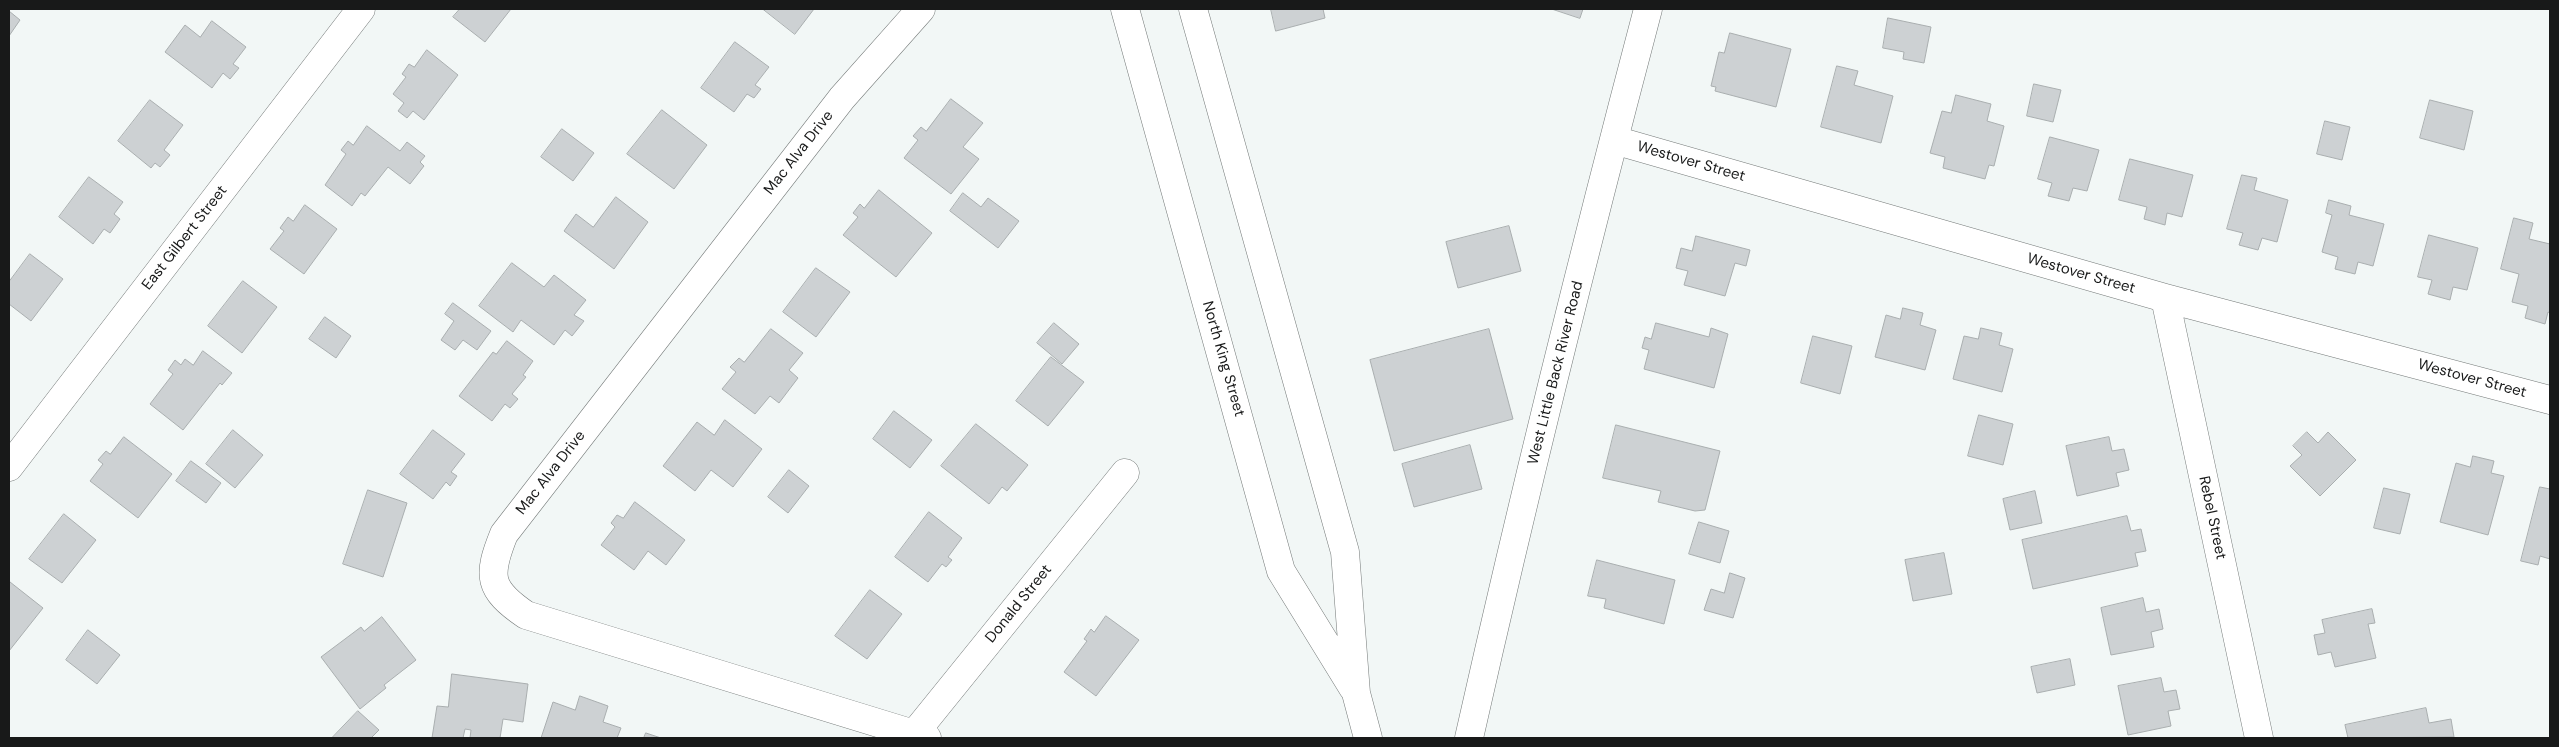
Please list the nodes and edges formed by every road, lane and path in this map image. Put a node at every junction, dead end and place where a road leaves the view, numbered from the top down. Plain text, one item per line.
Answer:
1 (361, 9) edge
2 (921, 9) edge
3 (1125, 9) edge
4 (1193, 9) edge
5 (1648, 9) edge
6 (1614, 140) junction
7 (2165, 298) junction
8 (2550, 400) edge
9 (9, 466) edge
10 (1125, 473) dead end
11 (1356, 693) junction
12 (920, 736) edge
13 (1368, 738) edge
14 (1469, 738) edge
15 (2259, 738) edge

1 - 9 street, East Gilbert Street
2 - 12 street, Mac Alva Drive
3 - 11 street, North King Street
4 - 11 street, North King Street
5 - 6 street, West Little Back River Road
6 - 7 street, Westover Street
6 - 14 street, West Little Back River Road
7 - 8 street, Westover Street
7 - 15 street, Rebel Street
10 - 12 street, Donald Street
11 - 13 street, North King Street

